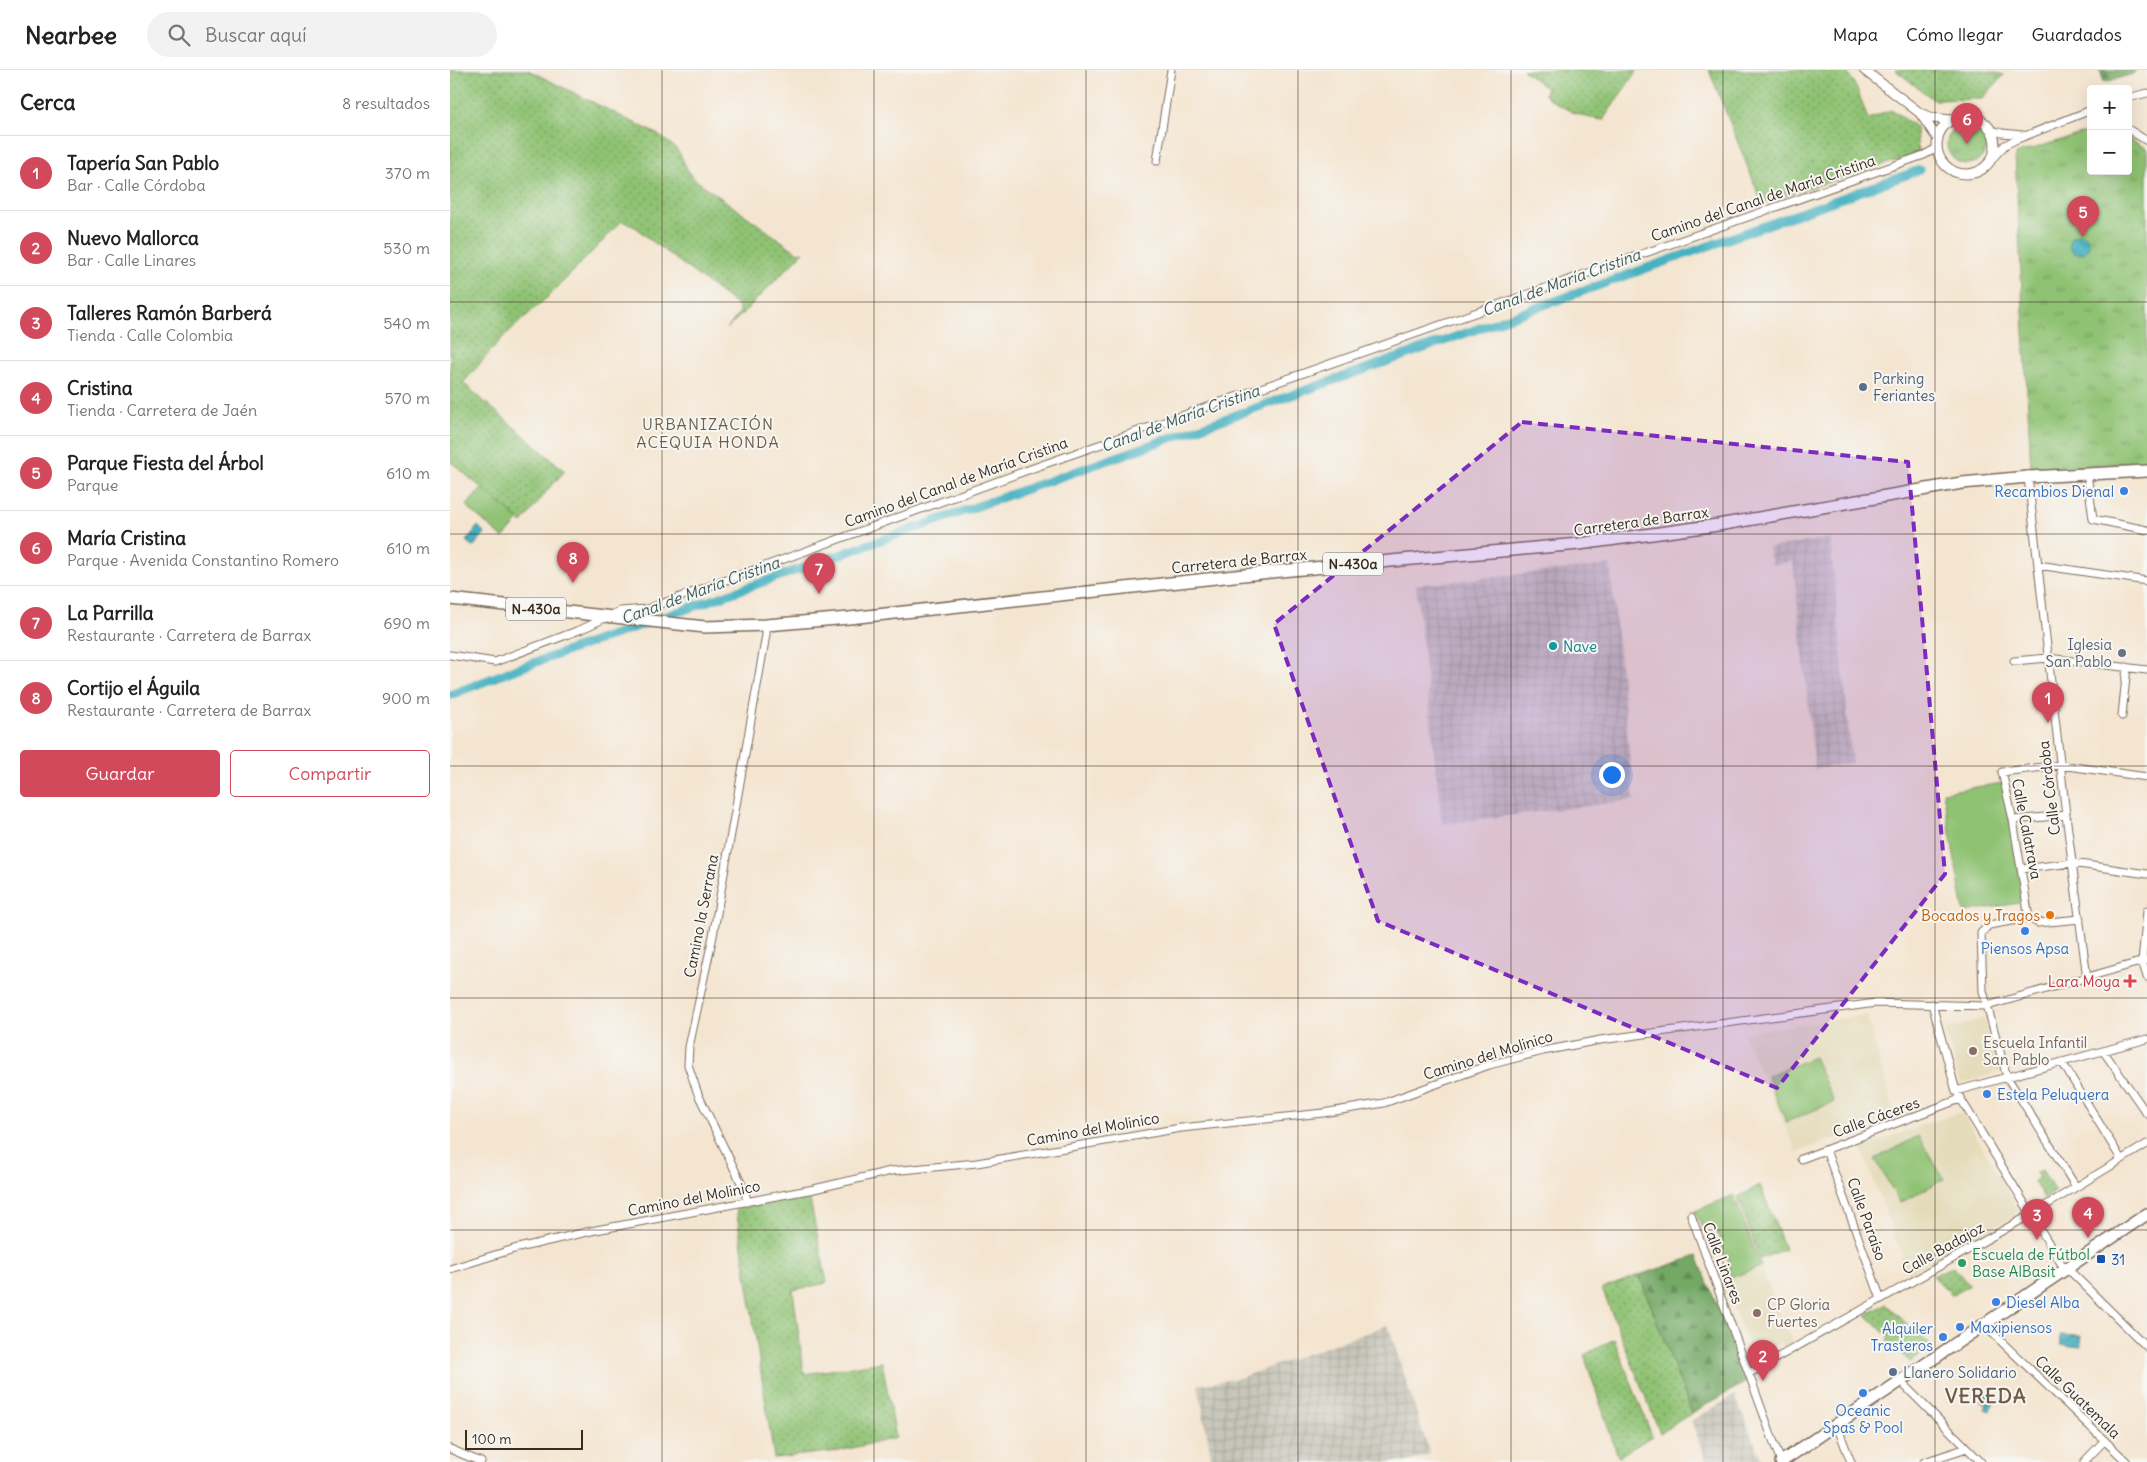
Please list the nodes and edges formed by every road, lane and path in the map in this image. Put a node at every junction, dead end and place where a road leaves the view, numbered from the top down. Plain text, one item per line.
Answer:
1 (1171, 70) edge
2 (1864, 70) edge
3 (2146, 94) edge
4 (2132, 97) edge
5 (2087, 112) edge
6 (1920, 113) junction
7 (1952, 120) junction
8 (1991, 130) junction
9 (2130, 130) edge
10 (2026, 135) junction
11 (2147, 141) edge
12 (1938, 143) junction
13 (1992, 159) junction
14 (1157, 161) dead end
15 (2147, 471) edge
16 (2087, 473) junction
17 (2028, 477) junction
18 (2147, 530) edge
19 (2038, 565) junction
20 (2147, 581) edge
21 (450, 599) edge
22 (605, 617) junction
23 (766, 625) junction
24 (450, 655) edge
25 (2048, 658) junction
26 (2014, 661) dead end
27 (2127, 667) junction
28 (2147, 670) edge
29 (2122, 716) dead end
30 (2060, 765) junction
31 (2147, 777) edge
32 (2066, 815) junction
33 (2013, 820) junction
34 (2072, 863) junction
35 (2022, 869) junction
36 (2147, 874) edge
37 (2147, 911) edge
38 (2029, 918) junction
39 (2080, 919) junction
40 (2145, 960) edge
41 (2147, 976) edge
42 (2087, 978) junction
43 (1932, 1004) junction
44 (1987, 1006) junction
45 (2147, 1039) edge
46 (2104, 1052) junction
47 (2062, 1062) junction
48 (2007, 1077) junction
49 (1956, 1091) junction
50 (1960, 1100) junction
51 (2147, 1114) edge
52 (2147, 1144) edge
53 (1826, 1150) junction
54 (1801, 1159) dead end
55 (2121, 1159) junction
56 (2076, 1187) junction
57 (747, 1202) junction
58 (2147, 1214) edge
59 (1690, 1215) dead end
60 (2030, 1215) junction
61 (2147, 1222) edge
62 (450, 1270) edge
63 (2068, 1272) junction
64 (1881, 1299) junction
65 (1987, 1328) junction
66 (2146, 1343) edge
67 (1750, 1373) junction
68 (1906, 1387) junction
69 (1839, 1431) junction
70 (2104, 1441) junction
71 (1966, 1448) junction
72 (450, 1449) edge
73 (481, 1462) edge
74 (1781, 1462) edge
75 (1794, 1462) edge
76 (1851, 1462) edge
77 (1924, 1462) edge
78 (1981, 1462) edge
79 (2084, 1462) edge
80 (2127, 1462) edge

1 - 14 street
2 - 6 street
3 - 4 street
5 - 10 street
6 - 7 street
6 - 12 street
7 - 8 street
7 - 12 street
8 - 10 street
8 - 13 street
9 - 11 street
10 - 13 street
12 - 13 street
12 - 22 street, Camino del Canal de María Cristina
15 - 16 main road, Carretera de Barrax
16 - 17 main road, Carretera de Barrax
16 - 18 street
17 - 19 street, Calle Córdoba
17 - 23 main road, Carretera de Barrax / N-430a
19 - 20 street
19 - 25 street, Calle Córdoba
21 - 22 main road, Carretera de Barrax / N-430a
22 - 23 main road, Carretera de Barrax / N-430a
22 - 24 street, Camino del Canal de María Cristina
23 - 57 street, Camino la Serrana
25 - 26 street
25 - 27 street
25 - 30 street, Calle Córdoba
27 - 28 street
27 - 29 street
30 - 31 street, Calle Calatrava
30 - 32 street, Calle Córdoba
30 - 33 street, Calle Calatrava
32 - 33 street
32 - 34 street, Calle Córdoba
33 - 35 street, Calle Calatrava
34 - 35 street
34 - 36 street
34 - 39 street, Calle Córdoba
35 - 38 street, Calle Calatrava
37 - 40 street
38 - 39 street
38 - 44 street
39 - 42 street, Calle Córdoba
40 - 41 street
40 - 42 street, Camino del Molinico
42 - 44 street, Camino del Molinico
43 - 44 street, Camino del Molinico
43 - 49 street
43 - 57 street, Camino del Molinico
44 - 48 street
45 - 46 street
46 - 47 street
46 - 51 street
47 - 48 street
47 - 55 street
48 - 49 street
48 - 56 street
49 - 50 street
50 - 53 street, Calle Cáceres
50 - 60 street
52 - 55 street, Calle Badajoz
53 - 54 street, Calle Cáceres
53 - 64 street, Calle Paraíso
55 - 56 street, Calle Badajoz
56 - 60 street, Calle Badajoz
57 - 62 street, Camino del Molinico
58 - 63 main road
59 - 67 street, Calle Linares
60 - 63 street
60 - 64 street, Calle Badajoz
61 - 63 main road
63 - 65 main road
63 - 66 street
64 - 67 street, Calle Badajoz
65 - 68 main road
65 - 70 street, Calle Guatemala
65 - 74 main road
67 - 74 street, Calle Linares
68 - 69 main road
68 - 71 street
69 - 75 main road
69 - 76 street
70 - 79 street
70 - 80 street, Calle Guatemala
71 - 77 street
71 - 78 street
72 - 73 street

